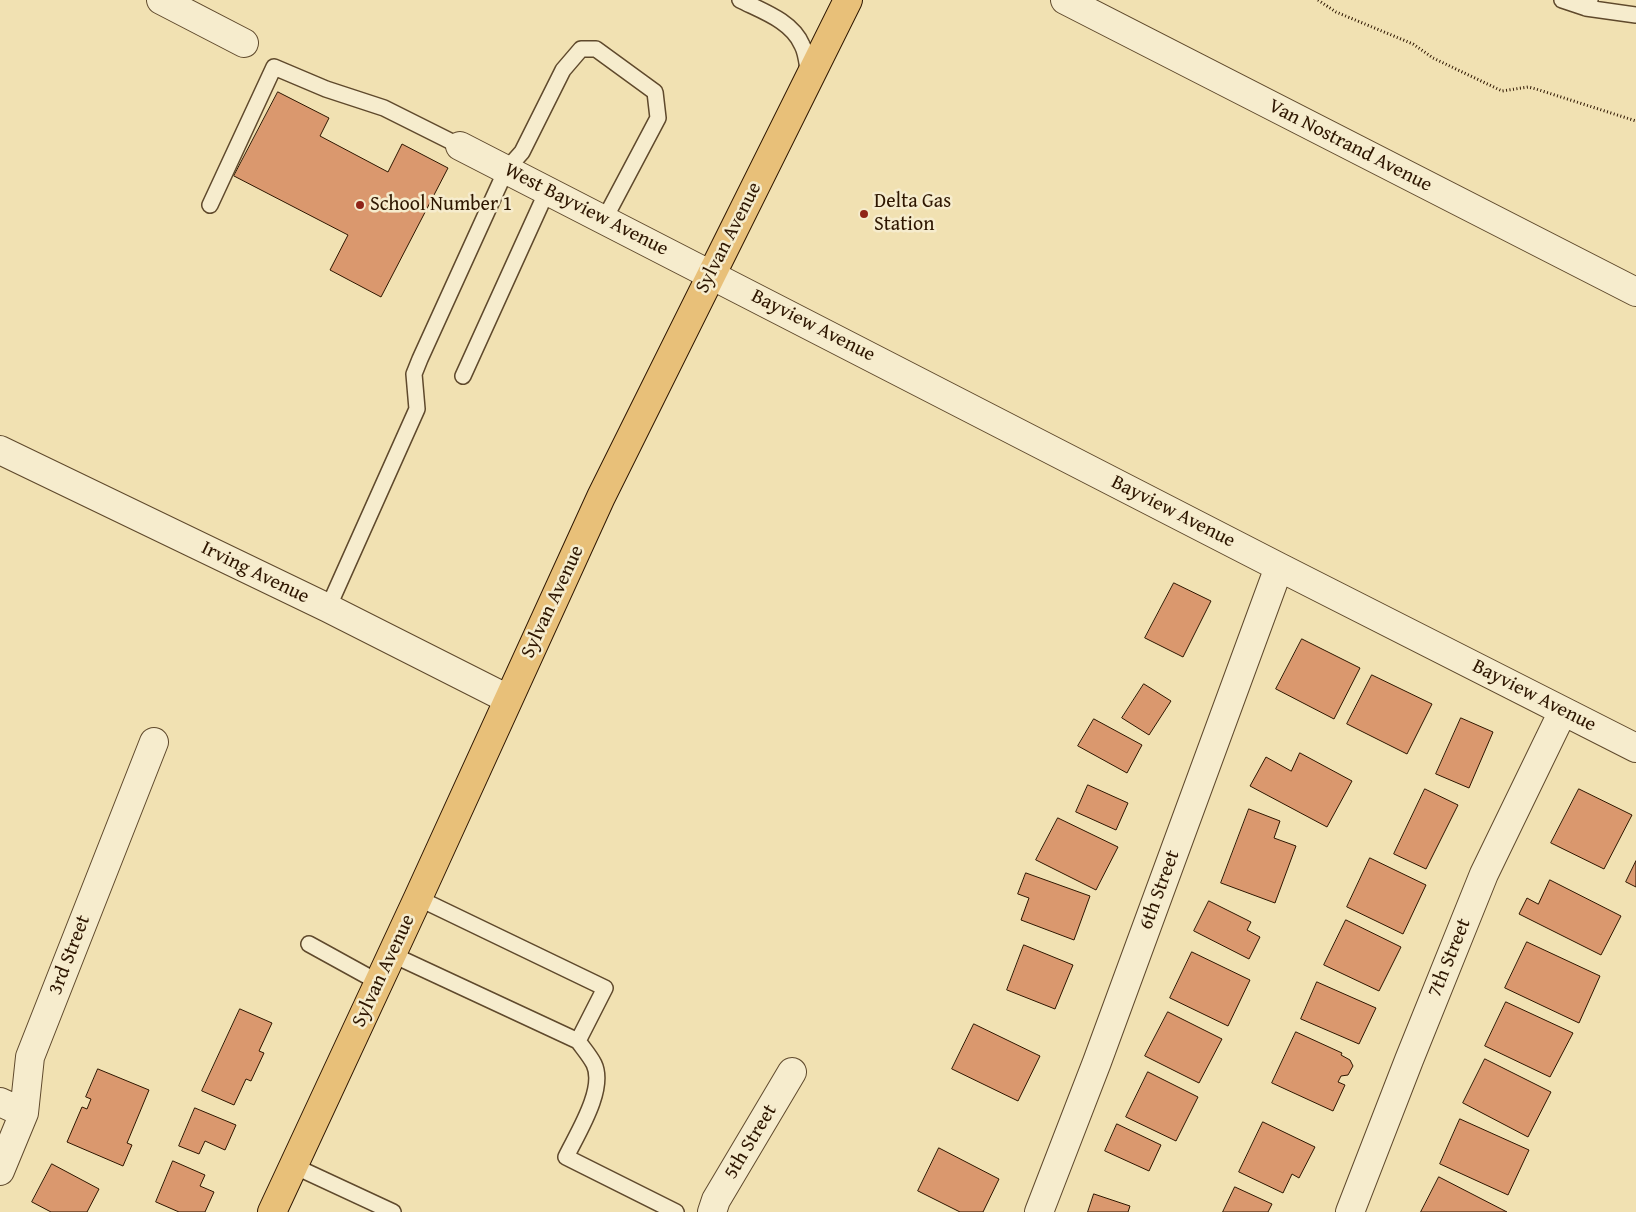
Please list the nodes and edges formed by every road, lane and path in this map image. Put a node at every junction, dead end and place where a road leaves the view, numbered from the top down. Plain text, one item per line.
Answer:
1 (161, 0) edge
2 (740, 0) edge
3 (848, 0) edge
4 (1065, 0) edge
5 (1318, 0) edge
6 (1562, 0) edge
7 (1588, 4) edge
8 (1636, 15) edge
9 (244, 43) dead end
10 (809, 78) junction
11 (1636, 121) edge
12 (460, 146) joint
13 (506, 170) junction
14 (546, 190) junction
15 (210, 205) dead end
16 (604, 220) junction
17 (711, 274) junction
18 (1636, 292) edge
19 (463, 376) dead end
20 (0, 450) edge
21 (1279, 566) junction
22 (328, 608) junction
23 (508, 699) junction
24 (1564, 711) junction
25 (154, 742) dead end
26 (1636, 748) edge
27 (418, 898) junction
28 (309, 944) dead end
29 (391, 954) junction
30 (378, 982) junction
31 (578, 1041) junction
32 (792, 1072) dead end
33 (0, 1102) edge
34 (24, 1114) junction
35 (294, 1166) junction
36 (0, 1171) edge
37 (272, 1212) edge
38 (393, 1212) edge
39 (676, 1212) edge
40 (712, 1212) edge
41 (1039, 1212) edge
42 (1350, 1212) edge

1 - 9 street
2 - 10 lane
3 - 10 main road, Sylvan Avenue
4 - 18 street, Van Nostrand Avenue
5 - 11 path
6 - 7 lane
7 - 8 lane
10 - 17 main road, Sylvan Avenue
12 - 13 street, West Bayview Avenue
12 - 15 lane
13 - 14 street, West Bayview Avenue
13 - 16 lane
13 - 22 lane
14 - 16 street, West Bayview Avenue
14 - 19 lane
16 - 17 street, West Bayview Avenue
17 - 21 street, Bayview Avenue
17 - 23 main road, Sylvan Avenue
20 - 22 street, Irving Avenue
21 - 24 street, Bayview Avenue
21 - 41 street, 6th Street
22 - 23 street, Irving Avenue
23 - 27 main road, Sylvan Avenue
24 - 26 street, Bayview Avenue
24 - 42 street, 7th Street
25 - 34 street, 3rd Street
27 - 29 main road, Sylvan Avenue
27 - 31 lane
28 - 30 lane
29 - 30 main road, Sylvan Avenue
29 - 31 lane
30 - 35 main road, Sylvan Avenue
31 - 39 lane
32 - 40 street, 5th Street
33 - 34 street
34 - 36 street, 3rd Street
35 - 37 main road, Sylvan Avenue
35 - 38 lane

